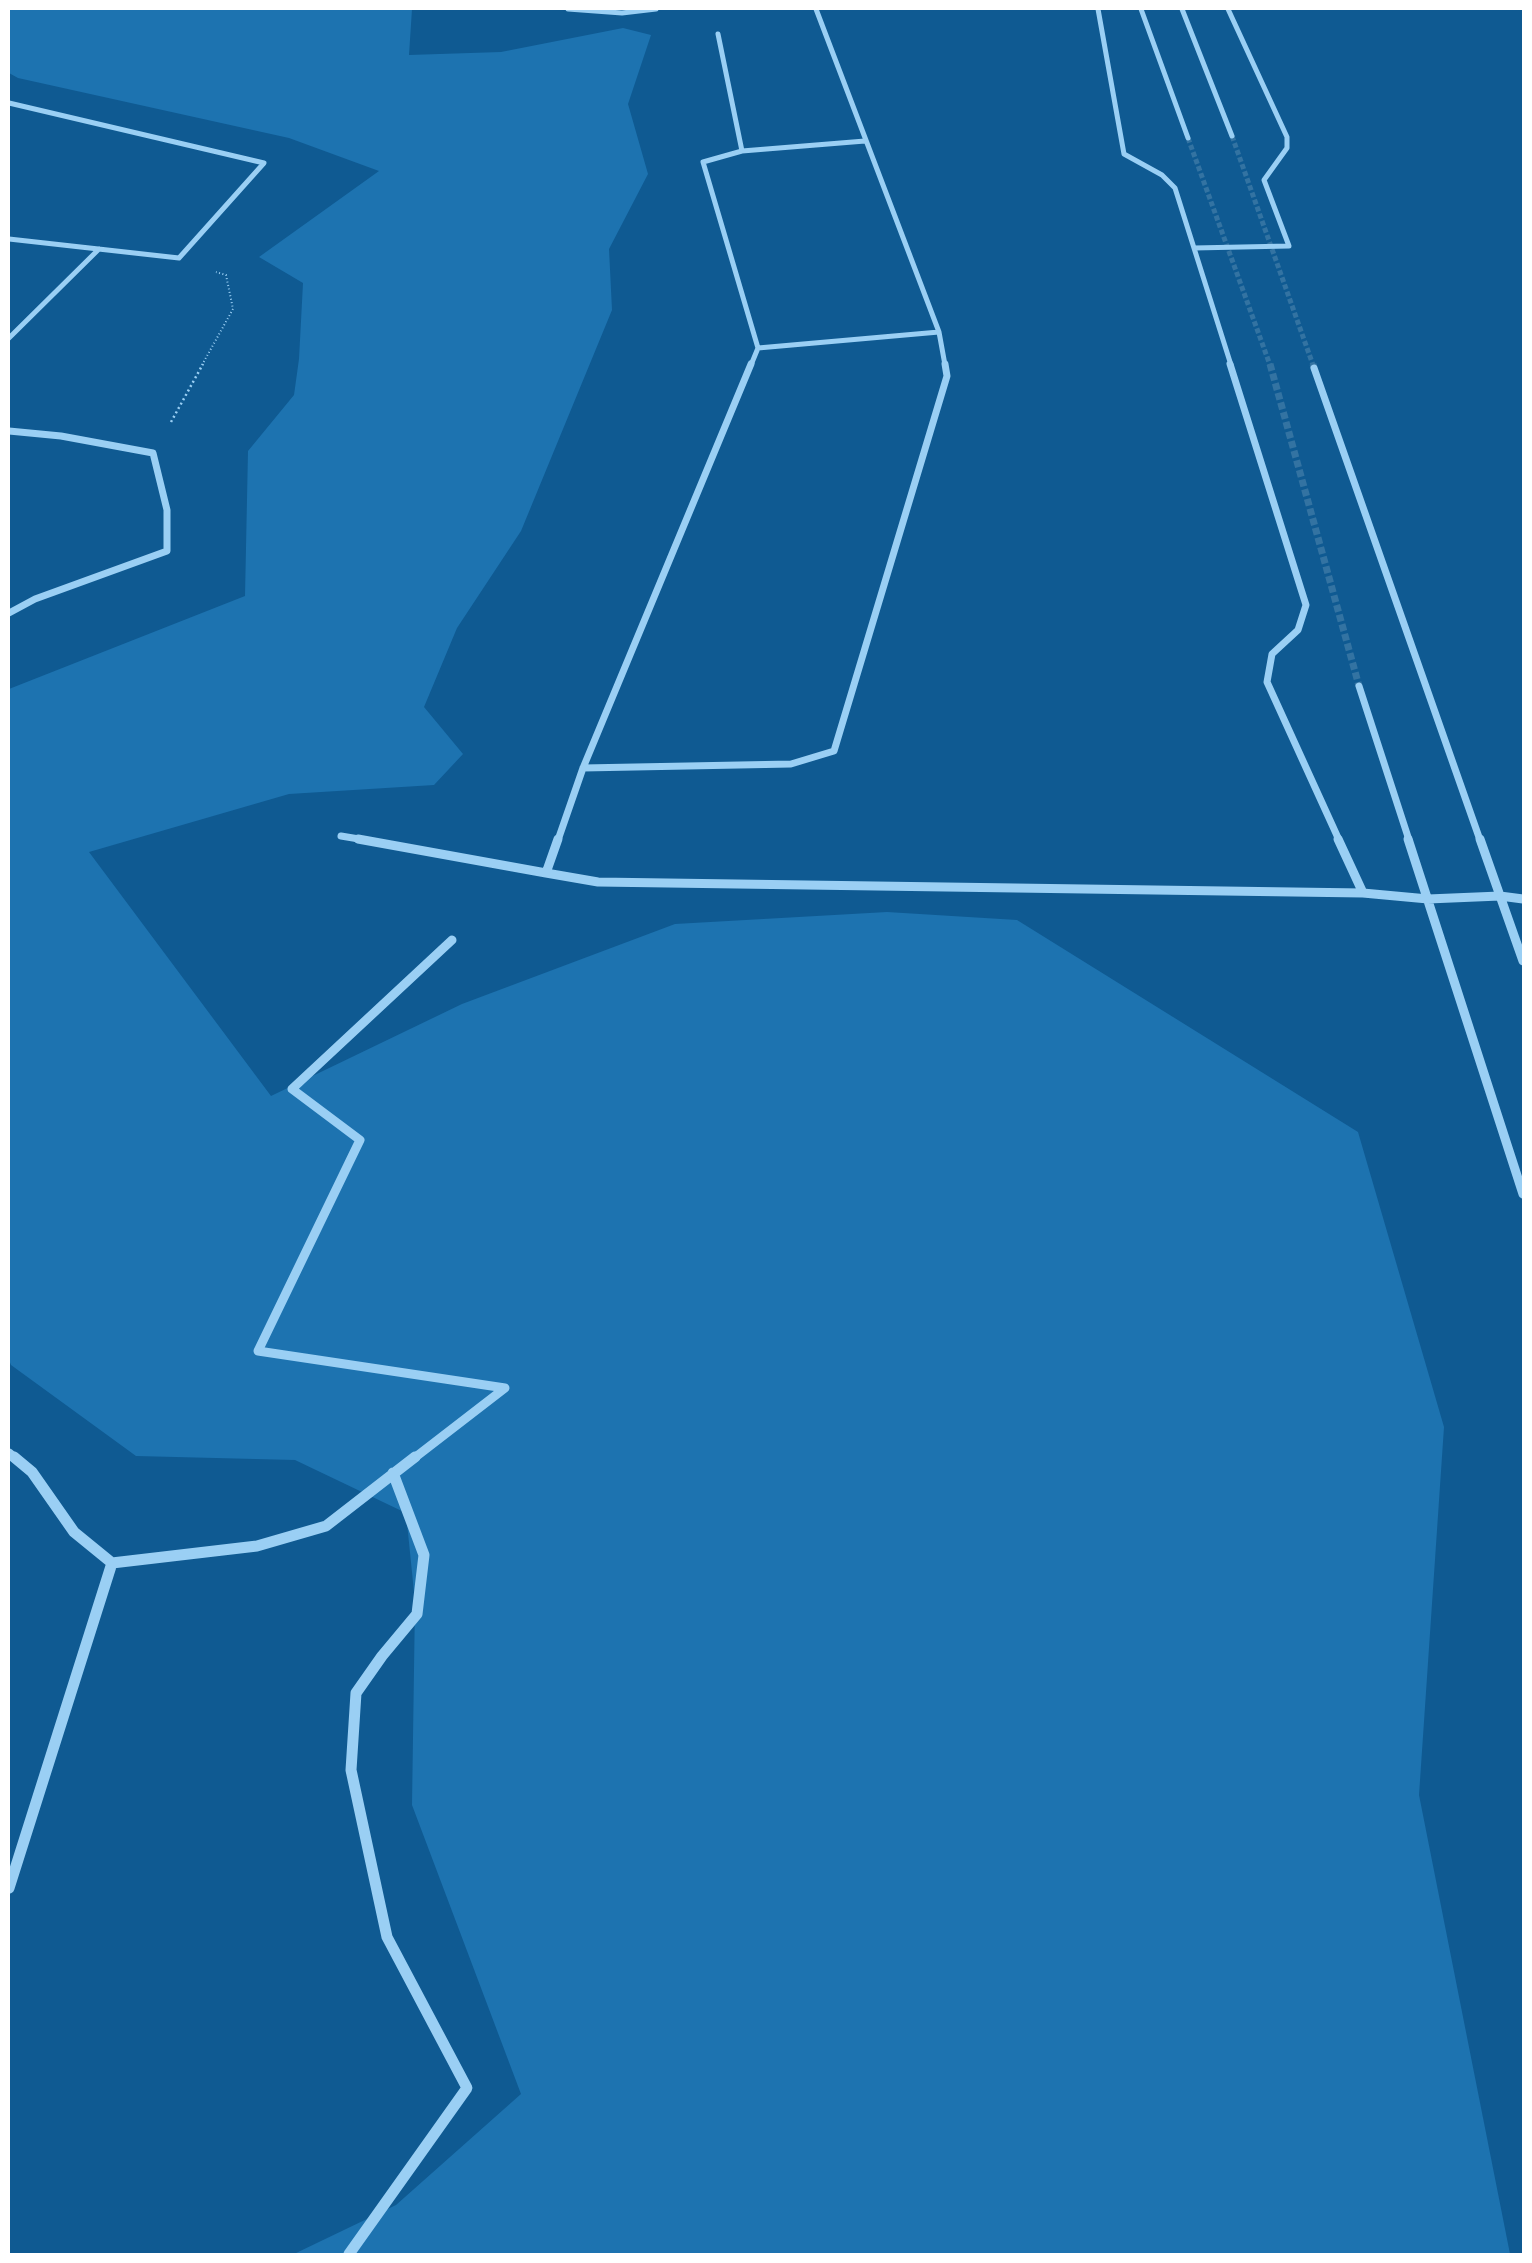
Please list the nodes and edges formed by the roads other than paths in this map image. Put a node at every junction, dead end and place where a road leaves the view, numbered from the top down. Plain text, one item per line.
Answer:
1 (568, 9) edge
2 (656, 9) edge
3 (816, 9) edge
4 (1098, 9) edge
5 (1141, 9) edge
6 (1182, 9) edge
7 (1228, 9) edge
8 (718, 34) dead end
9 (9, 103) edge
10 (1232, 136) tunnel mouth
11 (1188, 138) tunnel mouth
12 (864, 141) junction
13 (742, 151) junction
14 (9, 239) edge
15 (1194, 248) junction
16 (99, 249) junction
17 (179, 258) joint
18 (939, 332) junction
19 (9, 338) edge
20 (758, 348) junction
21 (1314, 368) tunnel mouth
22 (9, 431) edge
23 (9, 613) edge
24 (1359, 686) tunnel mouth
25 (583, 768) junction
26 (341, 836) dead end
27 (546, 873) junction
28 (1363, 893) junction
29 (1500, 896) junction
30 (1428, 899) junction
31 (1523, 899) edge
32 (452, 940) dead end
33 (1523, 961) edge
34 (1523, 1194) edge
35 (9, 1453) edge
36 (394, 1473) junction
37 (112, 1563) junction
38 (9, 1888) edge
39 (349, 2254) edge

1 - 2 street
3 - 12 street
4 - 15 street
5 - 11 street
6 - 10 street
7 - 15 street
8 - 13 street
9 - 17 street
12 - 13 street
12 - 18 street
13 - 20 street
14 - 16 street
15 - 28 street
16 - 17 street
16 - 19 street
18 - 20 street
18 - 25 street
20 - 25 street
21 - 29 street
22 - 23 street
24 - 30 street
25 - 27 street
26 - 27 street
27 - 28 street
28 - 30 street
29 - 30 street
29 - 31 street
29 - 33 street
30 - 34 street
32 - 36 street
35 - 37 street
36 - 37 street
36 - 39 street
37 - 38 street

